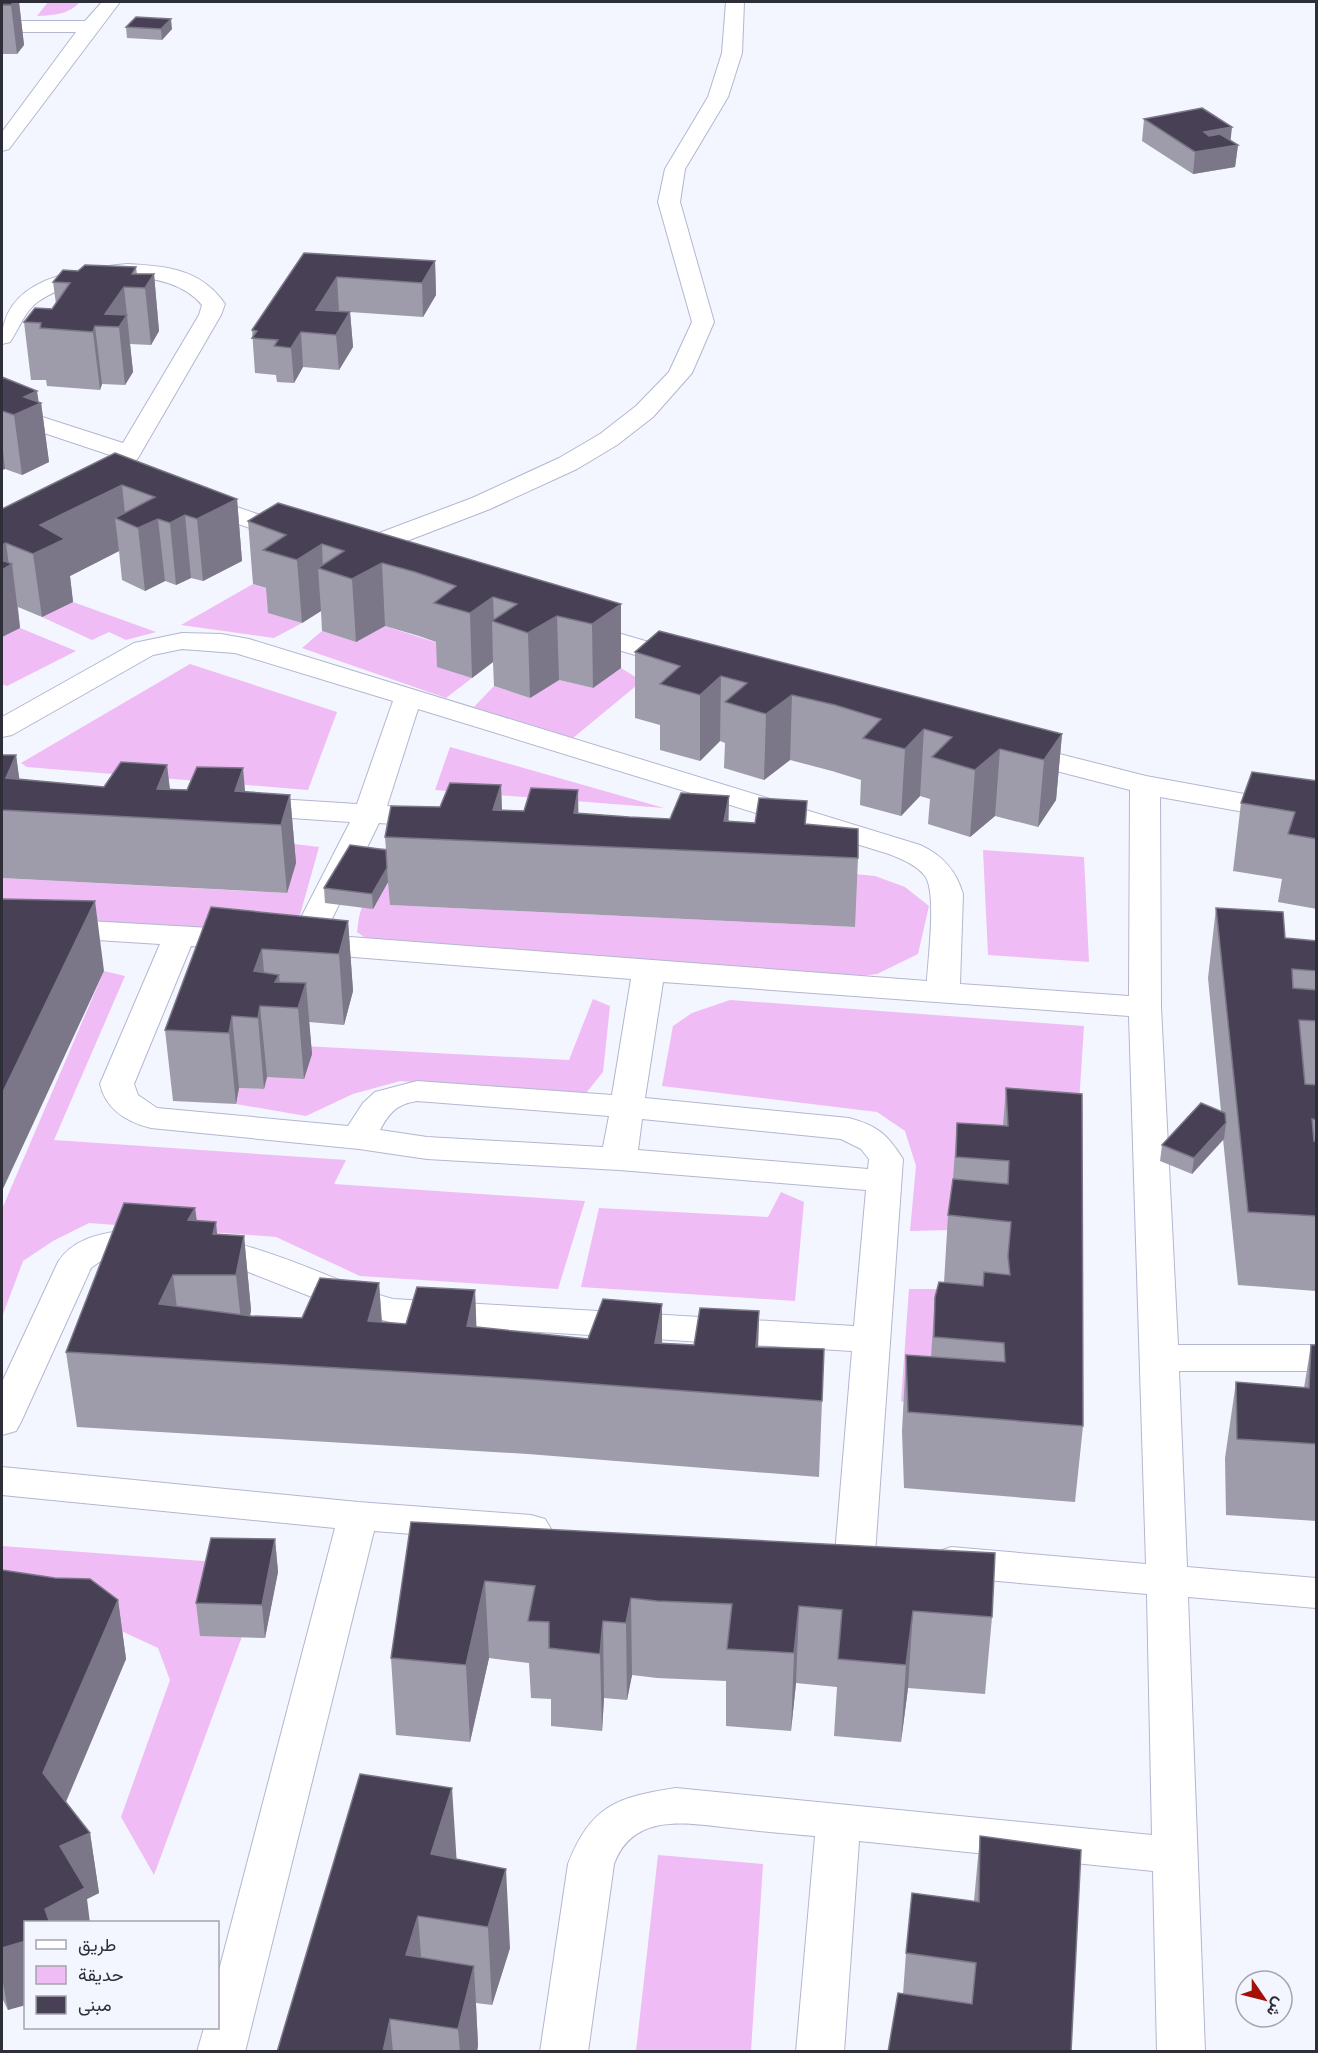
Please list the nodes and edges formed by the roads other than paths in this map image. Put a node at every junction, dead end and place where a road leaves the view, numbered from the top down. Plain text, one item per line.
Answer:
1 (111, 2) edge
2 (735, 2) edge
3 (2, 26) edge
4 (90, 27) junction
5 (2, 146) edge
6 (2, 337) edge
7 (2, 411) edge
8 (126, 468) junction
9 (169, 491) edge
10 (70, 500) edge
11 (328, 548) junction
12 (388, 570) edge
13 (552, 621) edge
14 (706, 668) edge
15 (408, 698) junction
16 (2, 729) edge
17 (996, 747) edge
18 (1145, 785) junction
19 (215, 804) edge
20 (369, 814) junction
21 (1317, 816) edge
22 (465, 821) edge
23 (815, 822) junction
24 (772, 839) edge
25 (2, 925) edge
26 (179, 938) junction
27 (304, 943) junction
28 (648, 971) junction
29 (943, 993) junction
30 (1145, 1007) junction
31 (628, 1107) junction
32 (359, 1138) junction
33 (619, 1159) junction
34 (885, 1181) junction
35 (872, 1340) junction
36 (1160, 1358) junction
37 (1317, 1358) edge
38 (2, 1422) edge
39 (2, 1481) edge
40 (358, 1516) junction
41 (571, 1532) edge
42 (1167, 1580) junction
43 (1317, 1593) edge
44 (838, 1822) junction
45 (1174, 1854) junction
46 (221, 2052) edge
47 (564, 2052) edge
48 (820, 2052) edge
49 (1180, 2052) edge

1 - 4 street
2 - 11 street
3 - 4 street
4 - 5 street
6 - 8 street
7 - 8 street
8 - 10 street
9 - 11 street
11 - 12 street
13 - 14 street
15 - 16 street
15 - 20 street
15 - 23 street
17 - 18 street
18 - 21 street
18 - 30 street
19 - 20 street
20 - 22 street
20 - 27 street
23 - 24 street
23 - 29 street
25 - 26 street
26 - 27 street
26 - 32 street
27 - 28 street
28 - 29 street
28 - 31 street
29 - 30 street
30 - 36 street
31 - 32 street
31 - 33 street
31 - 34 street
32 - 33 street
33 - 34 street
34 - 35 street
35 - 38 street
35 - 42 street
36 - 37 street
36 - 42 street
39 - 40 street
40 - 41 street
40 - 46 street
42 - 43 street
42 - 45 street
44 - 45 street
44 - 47 street
44 - 48 street
45 - 49 street

